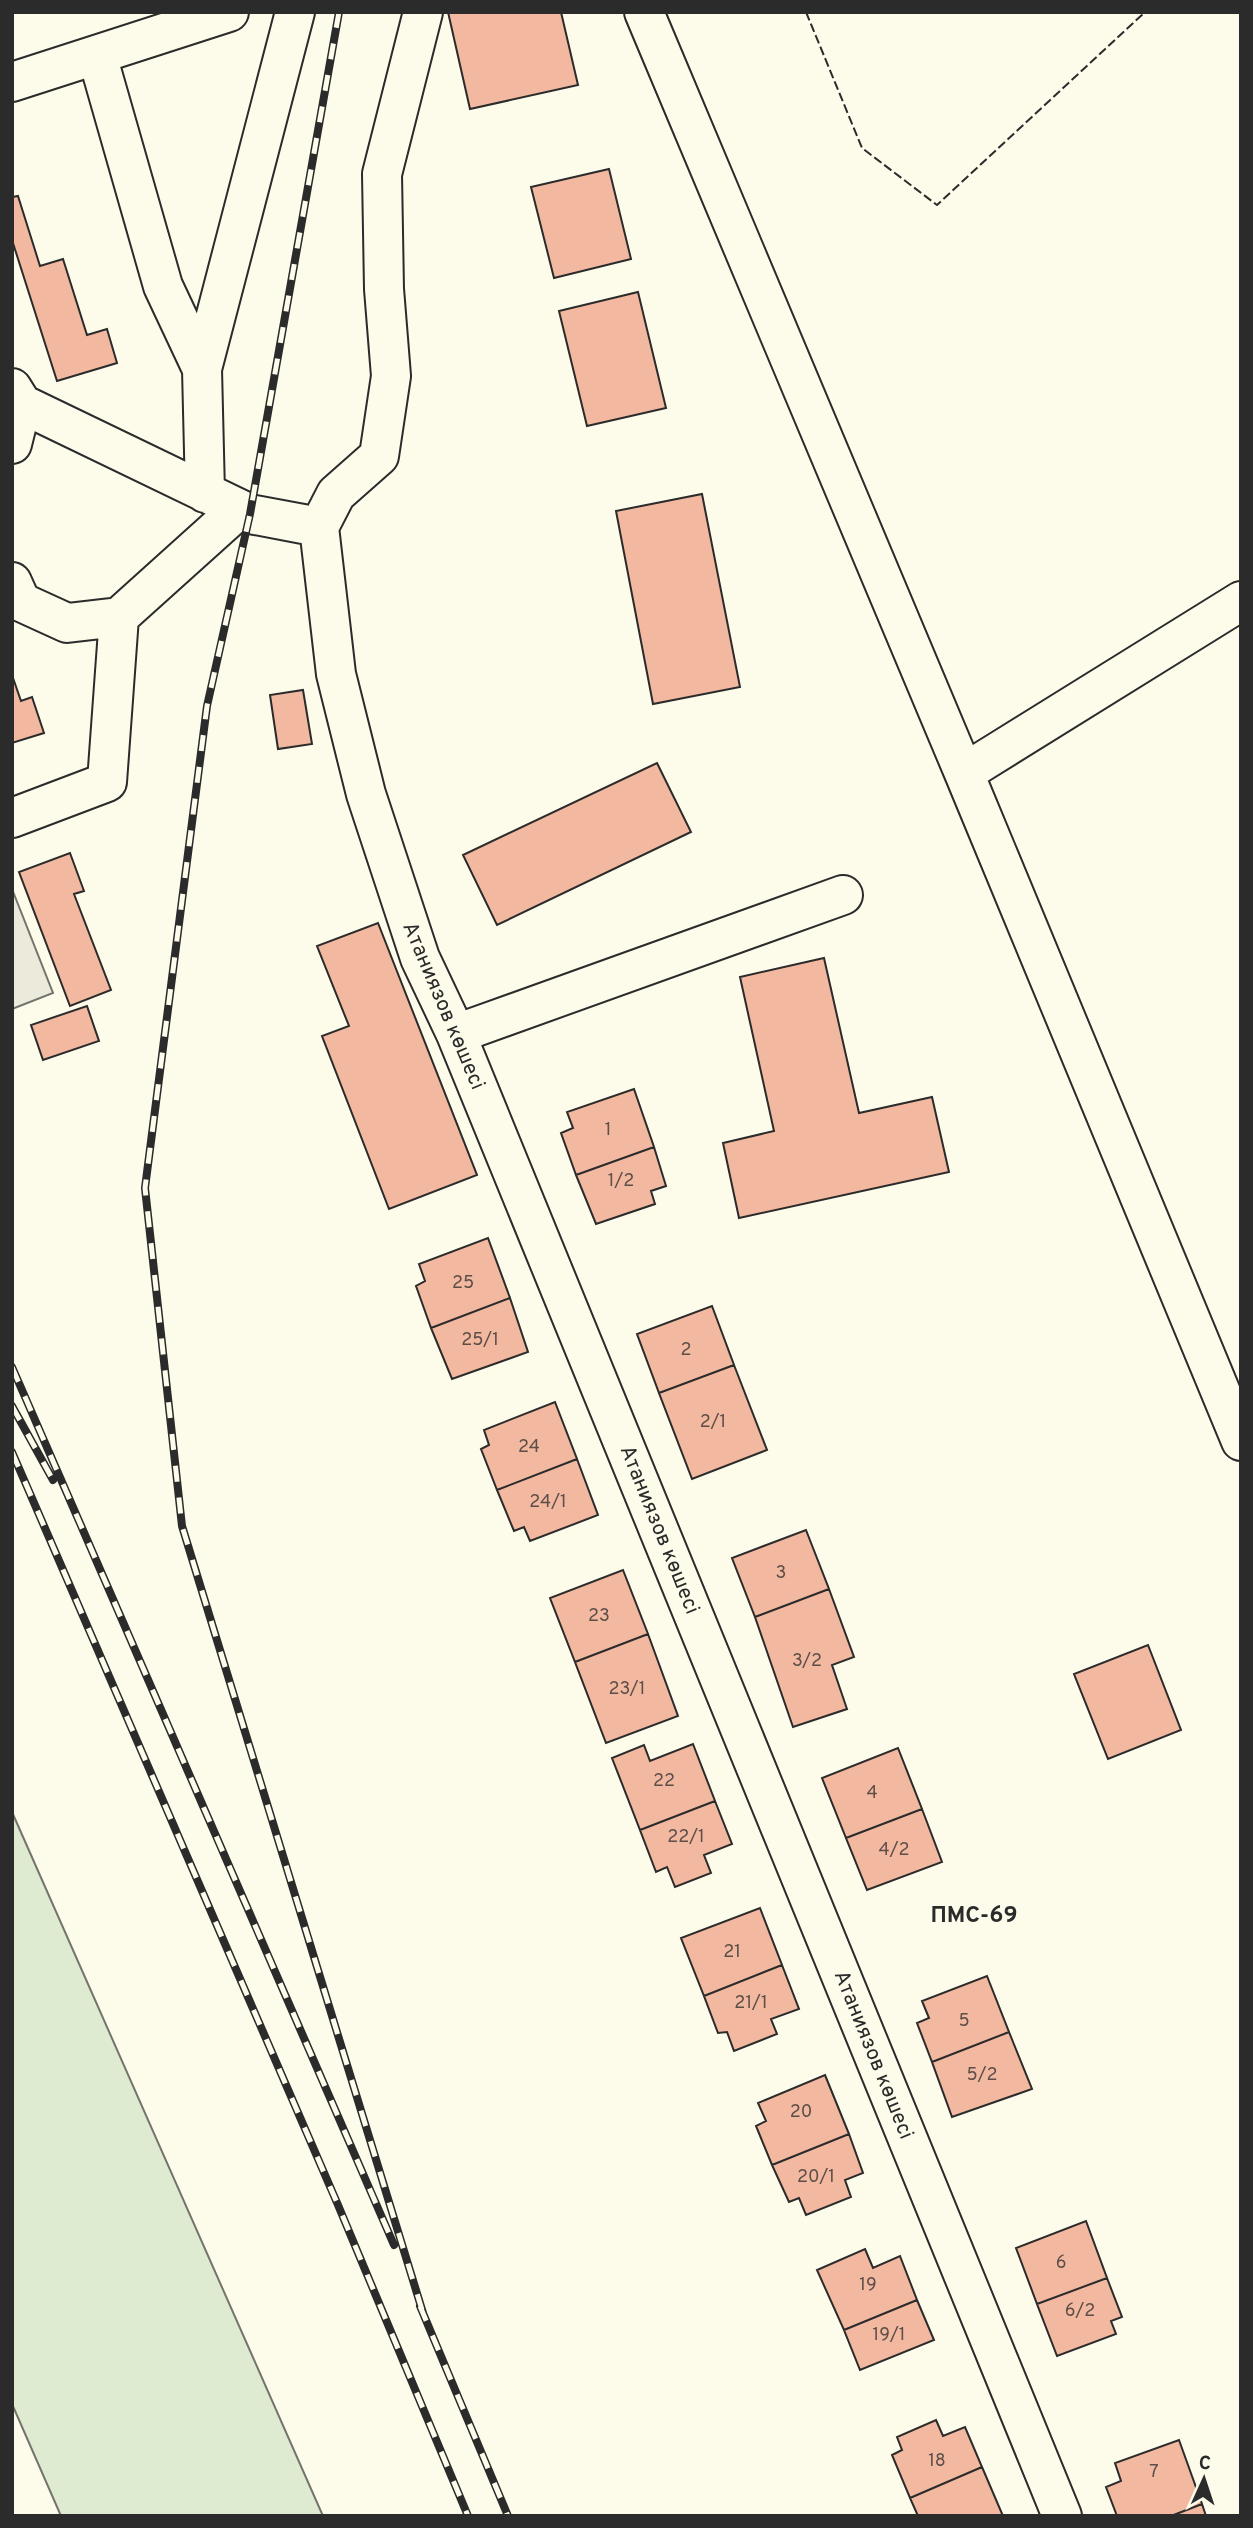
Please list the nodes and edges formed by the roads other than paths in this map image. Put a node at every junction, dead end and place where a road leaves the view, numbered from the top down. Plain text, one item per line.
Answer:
1 (229, 12) edge
2 (295, 12) edge
3 (423, 12) edge
4 (644, 12) edge
5 (97, 55) junction
6 (12, 82) edge
7 (202, 369) junction
8 (17, 396) edge
9 (12, 444) edge
10 (205, 493) junction
11 (239, 509) junction
12 (319, 527) junction
13 (12, 582) edge
14 (1241, 601) edge
15 (119, 617) junction
16 (964, 774) junction
17 (12, 818) edge
18 (843, 895) dead end
19 (456, 1034) junction
20 (1241, 1441) edge
21 (1062, 2516) edge

1 - 5 street
2 - 7 street
3 - 12 street
4 - 16 street
5 - 6 street
5 - 7 street
7 - 10 street
8 - 9 street
8 - 10 street
10 - 11 street
11 - 12 street
11 - 15 street
12 - 19 street, Атаниязов көшесі
13 - 15 street
14 - 16 street
15 - 17 street
16 - 20 street
18 - 19 street
19 - 21 street, Атаниязов көшесі

